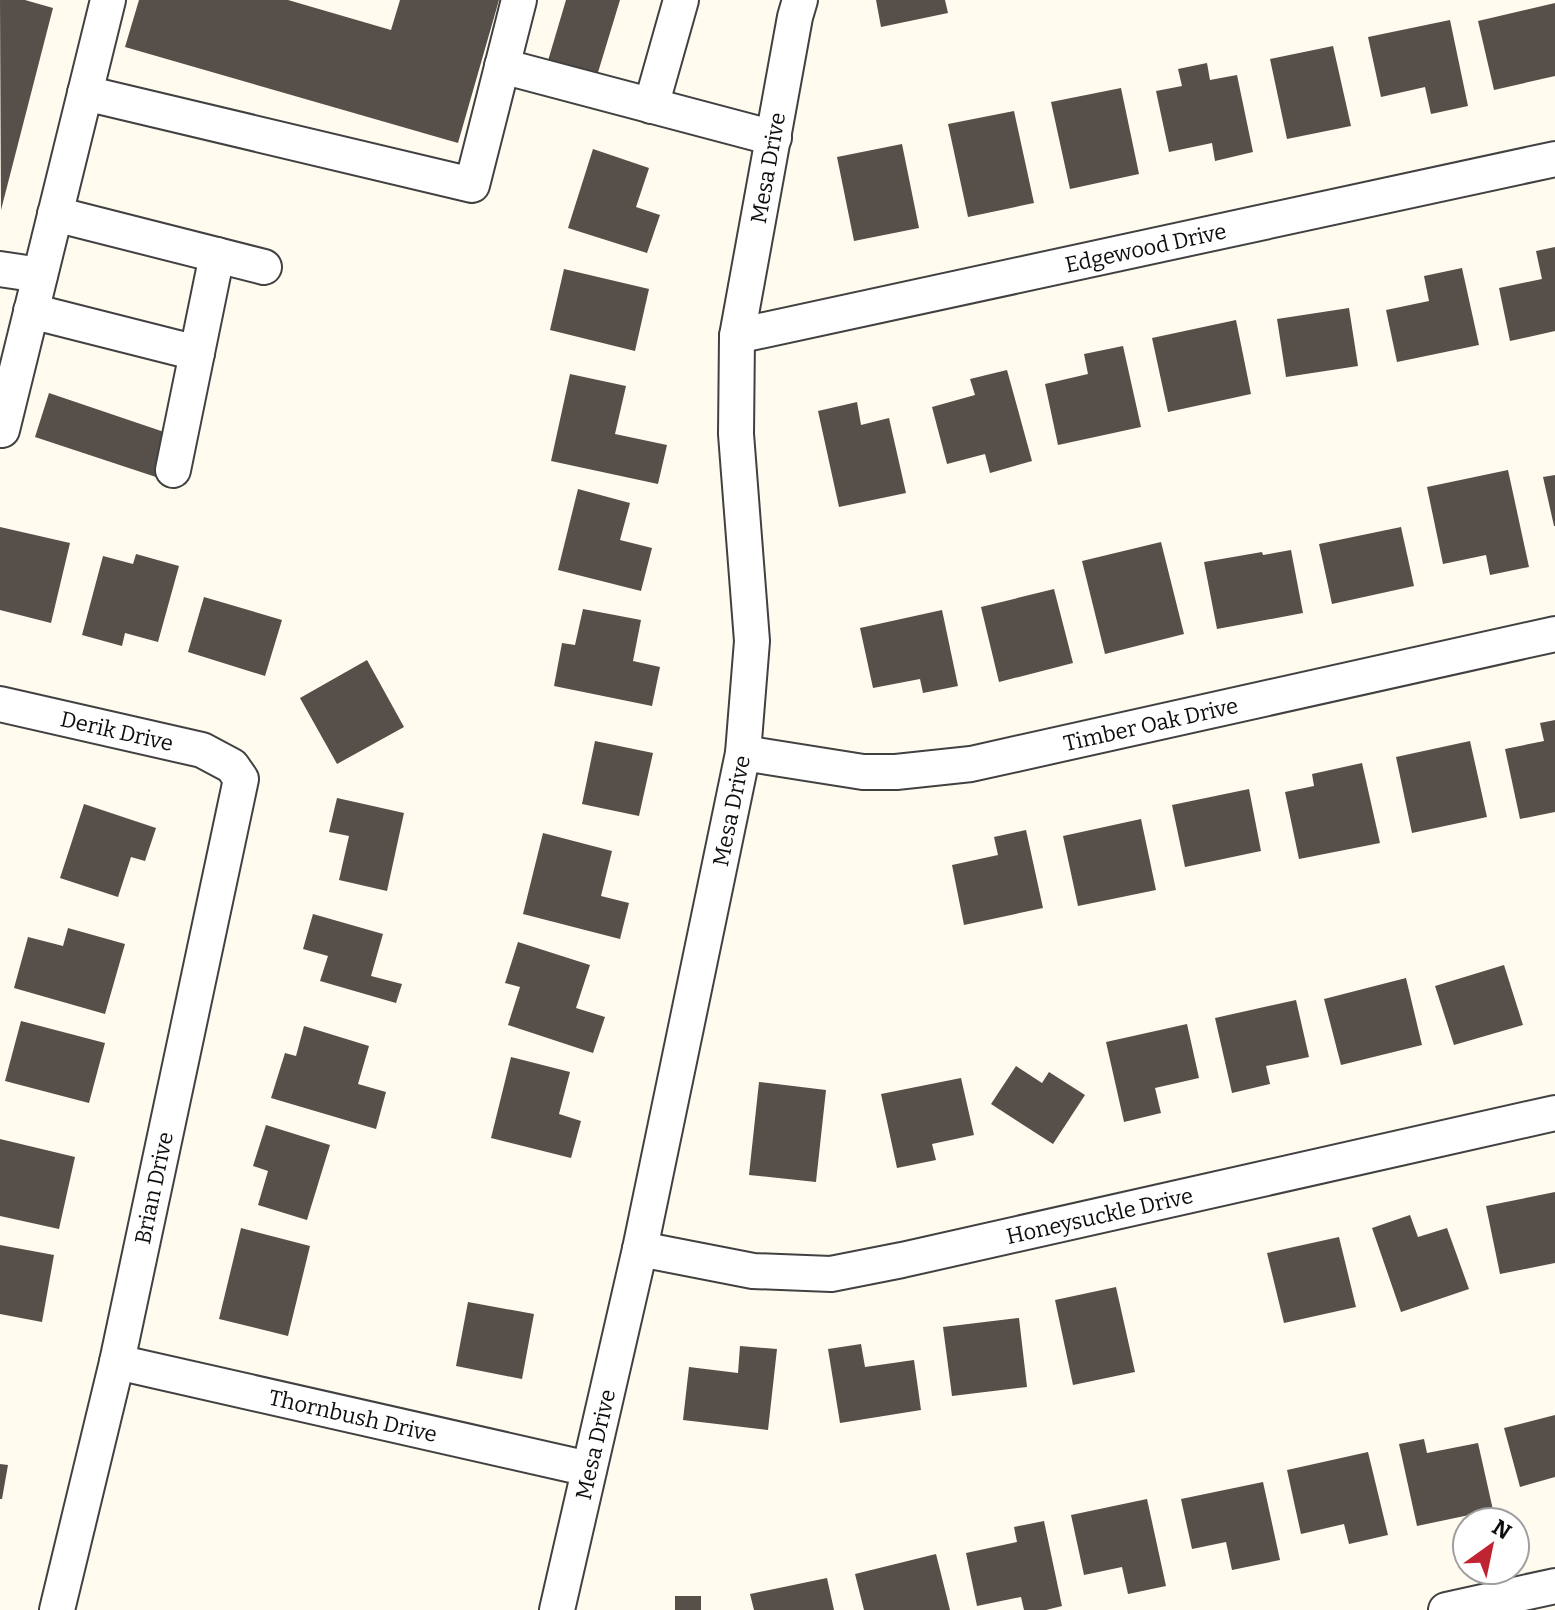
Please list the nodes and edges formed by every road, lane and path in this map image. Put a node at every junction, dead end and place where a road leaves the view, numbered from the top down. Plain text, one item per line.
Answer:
1 (108, 0) edge
2 (519, 0) edge
3 (681, 0) edge
4 (800, 0) edge
5 (502, 66) junction
6 (85, 93) junction
7 (651, 106) junction
8 (774, 138) junction
9 (1555, 159) edge
10 (55, 214) junction
11 (217, 255) junction
12 (264, 267) dead end
13 (0, 269) edge
14 (40, 275) junction
15 (31, 311) junction
16 (737, 336) junction
17 (197, 353) junction
18 (6, 385) edge
19 (2, 430) dead end
20 (173, 470) dead end
21 (1555, 634) edge
22 (0, 704) edge
23 (743, 753) junction
24 (232, 766) joint
25 (1555, 1113) edge
26 (640, 1249) junction
27 (117, 1362) junction
28 (589, 1469) junction
29 (1555, 1586) edge
30 (57, 1610) edge
31 (557, 1610) edge
32 (1446, 1610) edge

1 - 6 street
2 - 5 street
3 - 7 street
4 - 8 street, Mesa Drive
5 - 6 street
5 - 7 street
6 - 10 street
7 - 8 street
8 - 16 street, Mesa Drive
9 - 16 street, Edgewood Drive
10 - 11 street
10 - 14 street
11 - 12 street
11 - 17 street
13 - 14 street
14 - 15 street
15 - 17 street
15 - 18 street
16 - 23 street, Mesa Drive
17 - 20 street
18 - 19 street
21 - 23 street, Timber Oak Drive
22 - 24 street, Derik Drive
23 - 26 street, Mesa Drive
24 - 27 street, Brian Drive
25 - 26 street, Honeysuckle Drive
26 - 28 street, Mesa Drive
27 - 28 street, Thornbush Drive
27 - 30 street, Brian Drive
28 - 31 street, Mesa Drive
29 - 32 street

